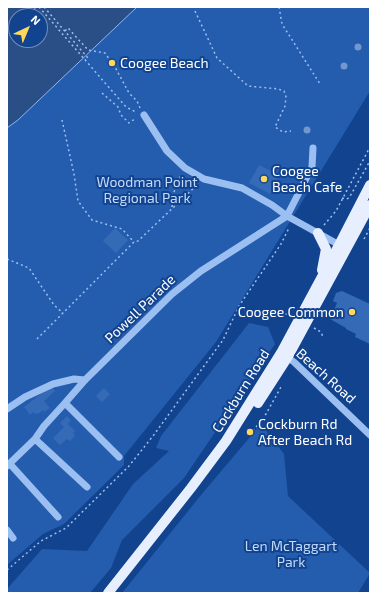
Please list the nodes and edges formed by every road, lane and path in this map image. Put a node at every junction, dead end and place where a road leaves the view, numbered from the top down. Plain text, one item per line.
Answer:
1 (39, 7) edge
2 (44, 7) edge
3 (278, 7) edge
4 (195, 11) dead end
5 (65, 31) junction
6 (85, 60) junction
7 (320, 84) dead end
8 (102, 93) dead end
9 (144, 115) junction
10 (62, 120) dead end
11 (129, 123) dead end
12 (291, 131) dead end
13 (370, 147) edge
14 (313, 148) dead end
15 (370, 161) edge
16 (185, 168) junction
17 (204, 179) junction
18 (370, 185) edge
19 (342, 198) junction
20 (370, 205) edge
21 (172, 208) junction
22 (287, 216) junction
23 (289, 228) dead end
24 (318, 233) junction
25 (134, 242) junction
26 (343, 247) junction
27 (7, 259) edge
28 (320, 280) junction
29 (239, 306) junction
30 (297, 312) dead end
31 (63, 313) junction
32 (314, 328) dead end
33 (323, 337) dead end
34 (37, 339) dead end
35 (284, 355) junction
36 (85, 380) junction
37 (281, 386) dead end
38 (65, 403) junction
39 (7, 409) edge
40 (253, 431) dead end
41 (370, 435) edge
42 (35, 439) junction
43 (119, 457) dead end
44 (8, 465) edge
45 (87, 487) dead end
46 (58, 517) dead end
47 (7, 530) edge
48 (13, 538) dead end
49 (7, 570) edge
50 (108, 593) edge
51 (116, 593) edge

1 - 6 path
2 - 5 path
3 - 7 path
4 - 12 path
5 - 6 path
5 - 9 path
6 - 9 path
8 - 11 path
9 - 16 street
10 - 25 path
13 - 19 path
14 - 22 street
15 - 19 path
16 - 17 street
16 - 21 path
17 - 21 path
17 - 22 street
18 - 26 main road, Cockburn Road
19 - 24 path
20 - 26 main road, Cockburn Road
21 - 25 path
22 - 24 street
22 - 36 street, Powell Parade
23 - 29 path
24 - 26 street
24 - 28 main road
25 - 31 path
26 - 28 main road, Cockburn Road
26 - 35 main road, Cockburn Road
27 - 31 path
28 - 35 main road, Cockburn Road
29 - 30 path
29 - 49 path
31 - 34 path
32 - 33 path
35 - 41 street, Beach Road
35 - 50 main road, Cockburn Road
35 - 51 main road, Cockburn Road
36 - 38 street, Powell Parade
36 - 39 street
37 - 40 path
38 - 42 street, Powell Parade
38 - 43 street
42 - 44 street, Powell Parade
42 - 45 street
44 - 46 street
47 - 48 street

